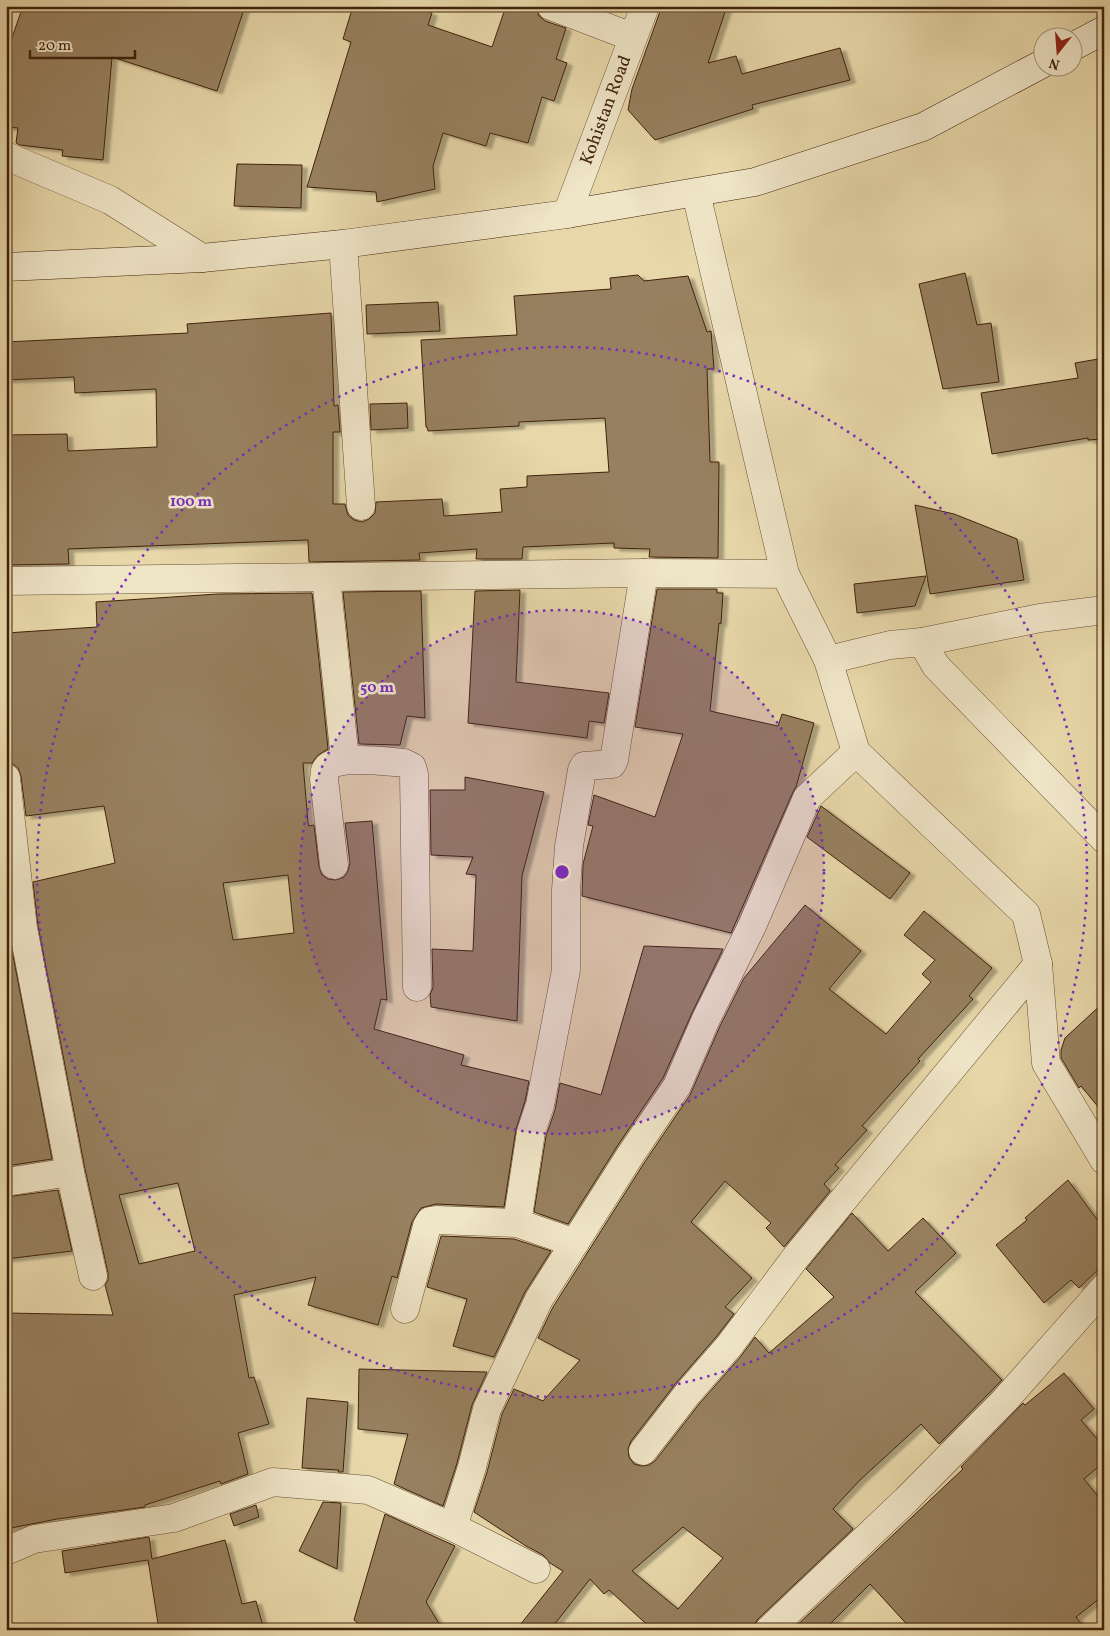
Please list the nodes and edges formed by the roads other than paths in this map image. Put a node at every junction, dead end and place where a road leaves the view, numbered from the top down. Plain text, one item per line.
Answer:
1 (551, 6) edge
2 (645, 6) edge
3 (1104, 30) edge
4 (632, 37) junction
5 (1082, 42) edge
6 (1032, 69) edge
7 (6, 156) edge
8 (696, 193) junction
9 (567, 214) junction
10 (343, 244) junction
11 (202, 258) junction
12 (6, 267) edge
13 (361, 506) dead end
14 (644, 573) junction
15 (785, 574) junction
16 (326, 577) junction
17 (6, 581) edge
18 (1104, 610) edge
19 (922, 642) junction
20 (828, 660) junction
21 (856, 752) junction
22 (345, 760) junction
23 (6, 778) edge
24 (1104, 839) edge
25 (334, 865) dead end
26 (1038, 964) junction
27 (417, 987) dead end
28 (1104, 1160) edge
29 (70, 1172) junction
30 (6, 1182) edge
31 (518, 1223) junction
32 (575, 1243) junction
33 (93, 1276) dead end
34 (1104, 1288) edge
35 (405, 1309) dead end
36 (643, 1452) dead end
37 (453, 1527) junction
38 (6, 1551) edge
39 (536, 1569) dead end
40 (769, 1630) edge

1 - 4 street
2 - 4 street, Kohistan Road
3 - 5 street
4 - 9 street, Kohistan Road
6 - 8 street
7 - 11 street
8 - 9 street
8 - 15 street
9 - 10 street
10 - 11 street
10 - 13 street
11 - 12 street
14 - 15 street
14 - 16 street
14 - 31 street
15 - 20 street
16 - 17 street
16 - 22 street
18 - 19 street
19 - 20 street
19 - 24 street
20 - 21 street
21 - 26 street
21 - 32 street
22 - 25 street
22 - 27 street
23 - 29 street
26 - 28 street
26 - 36 street
29 - 30 street
29 - 33 street
31 - 32 street
31 - 35 street
32 - 37 street
34 - 40 street
37 - 38 street
37 - 39 street

